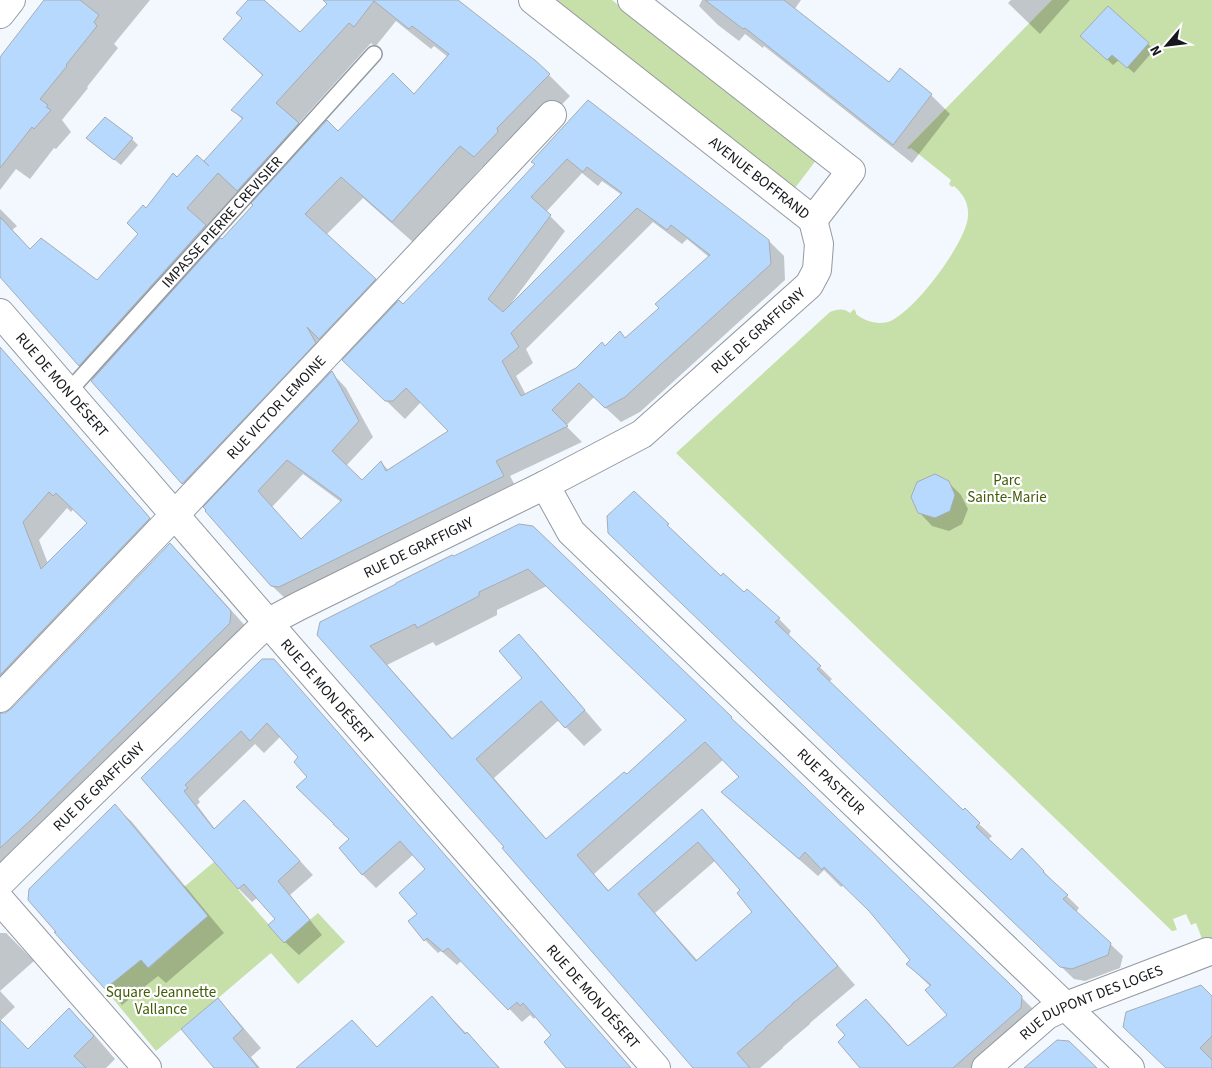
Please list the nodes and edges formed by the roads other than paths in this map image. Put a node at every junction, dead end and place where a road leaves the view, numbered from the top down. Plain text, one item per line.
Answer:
1 (11, 0) edge
2 (533, 0) edge
3 (632, 0) edge
4 (0, 14) edge
5 (374, 54) dead end
6 (552, 115) dead end
7 (814, 220) junction
8 (0, 313) edge
9 (69, 391) junction
10 (545, 486) junction
11 (175, 514) junction
12 (267, 623) junction
13 (0, 698) edge
14 (0, 883) edge
15 (0, 900) edge
16 (1207, 952) dead end
17 (1066, 1006) junction
18 (147, 1068) edge
19 (656, 1068) edge
20 (986, 1068) edge
21 (1130, 1068) edge

1 - 4 street
2 - 7 street, AVENUE BOFFRAND
3 - 7 street, AVENUE BOFFRAND
5 - 9 lane, IMPASSE PIERRE CREVISIER
6 - 11 street, RUE VICTOR LEMOINE
7 - 10 street, RUE DE GRAFFIGNY
8 - 9 street, RUE DE MON DÉSERT
9 - 11 street, RUE DE MON DÉSERT
10 - 12 street, RUE DE GRAFFIGNY
10 - 17 street, RUE PASTEUR
11 - 12 street, RUE DE MON DÉSERT
11 - 13 street, RUE VICTOR LEMOINE
12 - 14 street, RUE DE GRAFFIGNY
12 - 19 street, RUE DE MON DÉSERT
15 - 18 street
16 - 17 street, RUE DUPONT DES LOGES
17 - 20 street, RUE DUPONT DES LOGES
17 - 21 street, RUE PASTEUR

